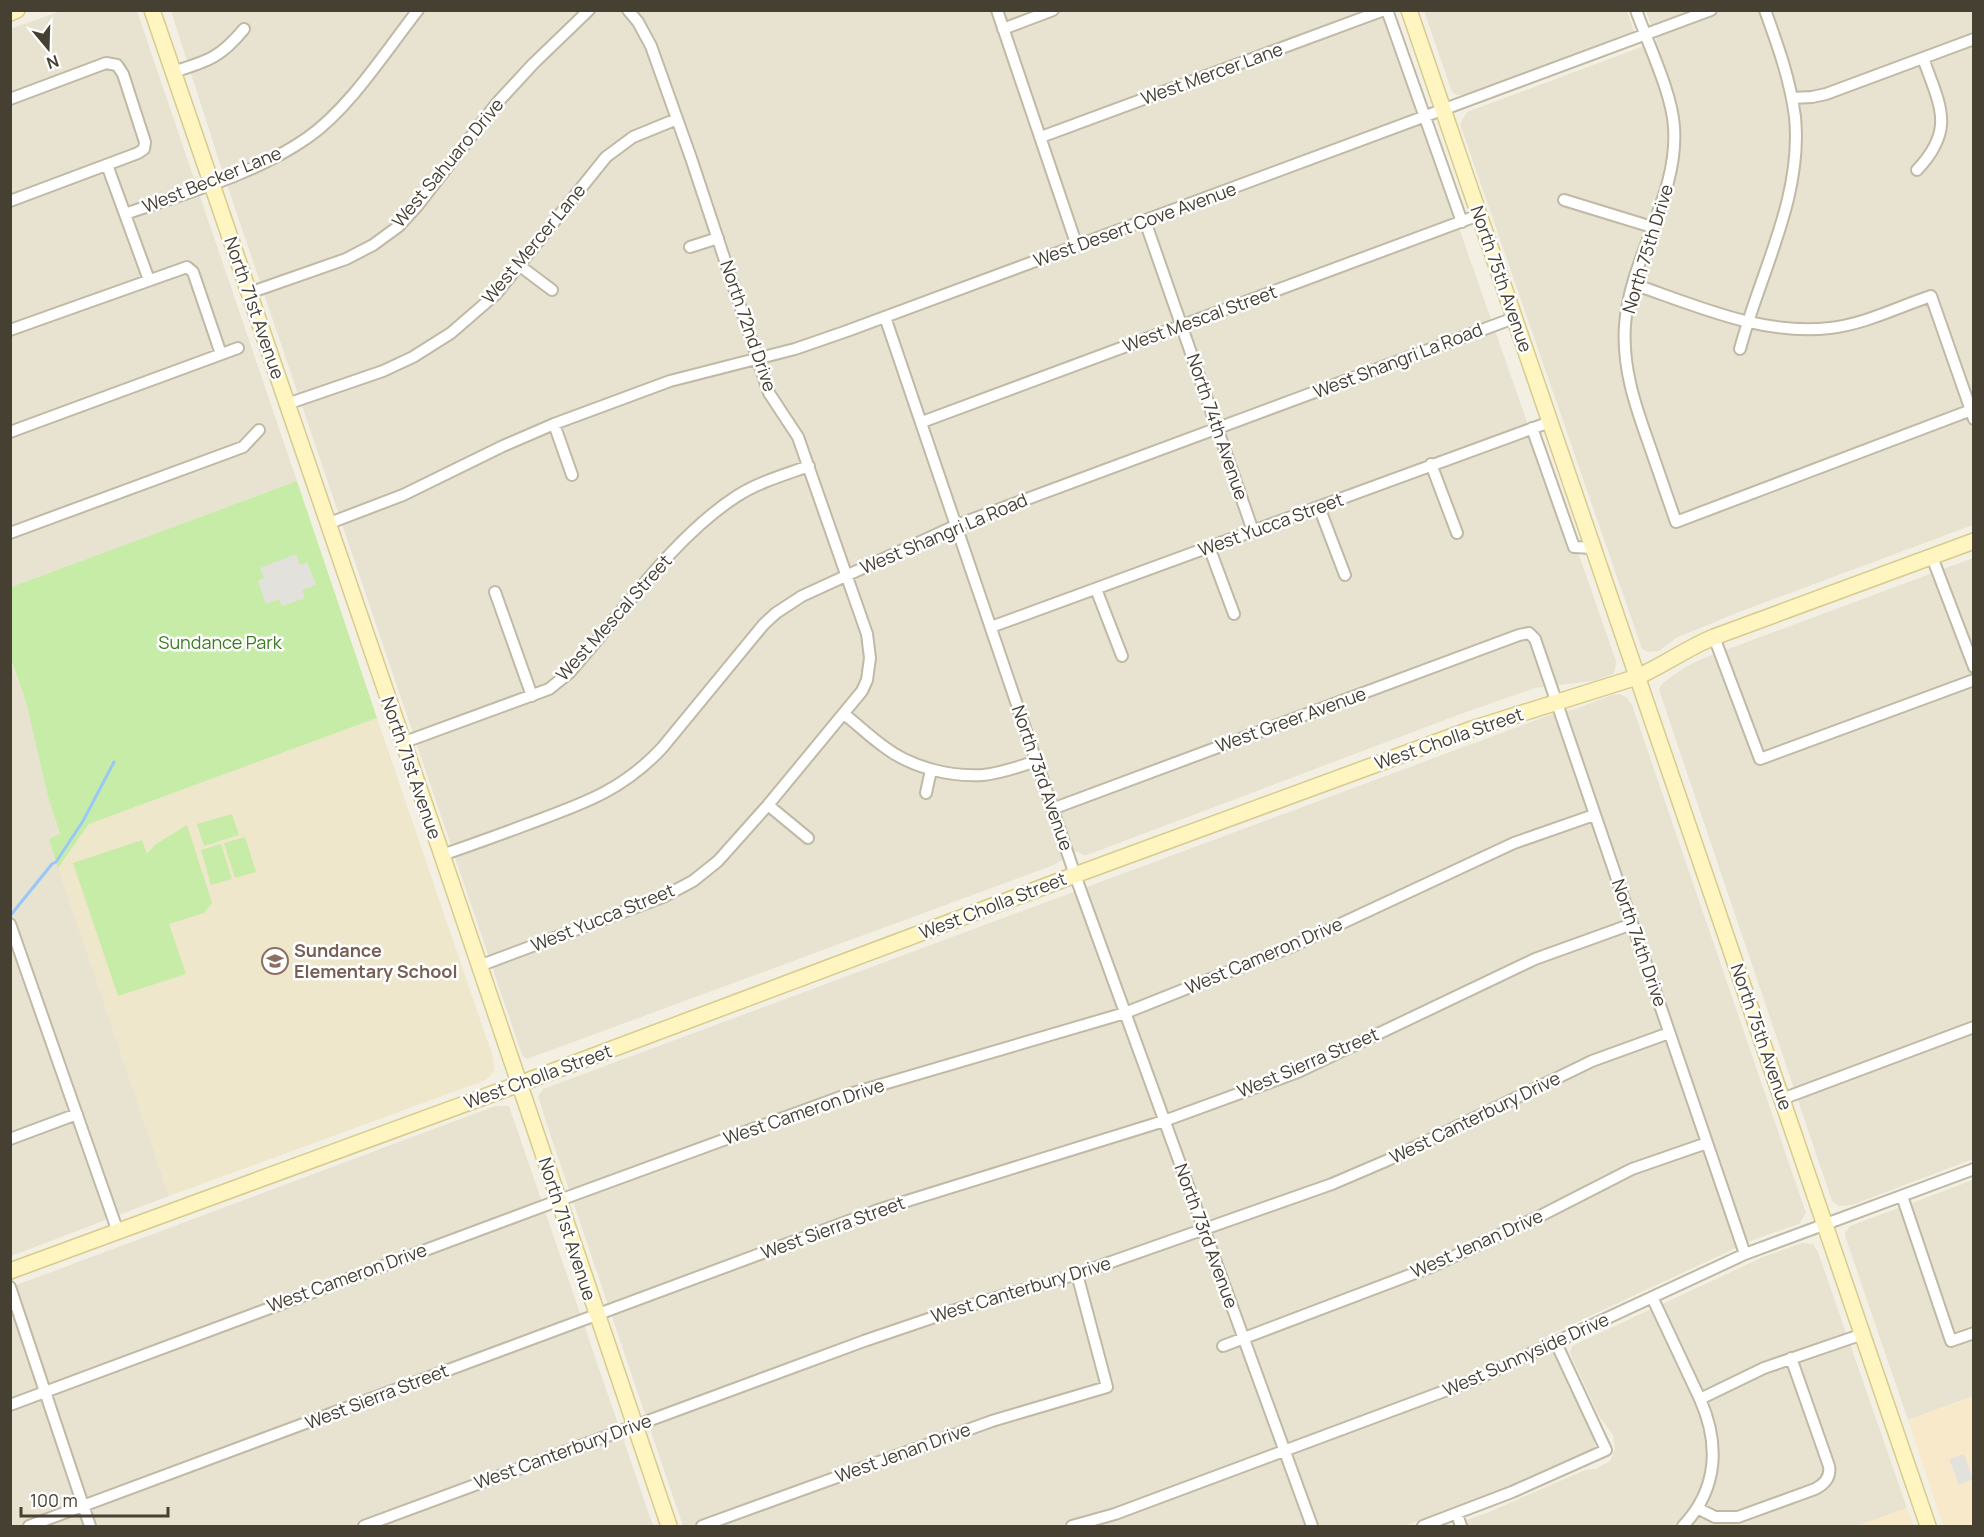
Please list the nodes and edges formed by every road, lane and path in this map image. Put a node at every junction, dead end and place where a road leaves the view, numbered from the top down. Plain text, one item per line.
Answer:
1 (17, 10) edge
2 (152, 10) edge
3 (418, 10) edge
4 (590, 10) edge
5 (628, 10) edge
6 (997, 10) edge
7 (1053, 10) edge
8 (1385, 10) edge
9 (1409, 10) edge
10 (1636, 10) edge
11 (1711, 10) edge
12 (1765, 10) edge
13 (10, 13) edge
14 (244, 29) dead end
15 (1003, 29) junction
16 (1645, 36) junction
17 (1974, 39) edge
18 (1923, 58) junction
19 (173, 72) junction
20 (1792, 98) junction
21 (10, 99) edge
22 (1443, 111) junction
23 (1425, 118) junction
24 (677, 119) junction
25 (1041, 137) junction
26 (107, 165) junction
27 (1917, 170) dead end
28 (211, 184) junction
29 (1564, 200) dead end
30 (10, 201) edge
31 (124, 214) junction
32 (1479, 215) junction
33 (1145, 221) junction
34 (1462, 222) junction
35 (1652, 227) junction
36 (718, 238) junction
37 (1077, 246) junction
38 (690, 247) dead end
39 (520, 266) junction
40 (149, 280) junction
41 (1633, 284) junction
42 (552, 290) dead end
43 (249, 293) junction
44 (885, 317) junction
45 (1514, 318) junction
46 (1747, 322) junction
47 (1182, 326) junction
48 (10, 330) edge
49 (238, 348) dead end
50 (1740, 349) dead end
51 (221, 354) junction
52 (759, 359) junction
53 (287, 404) junction
54 (1973, 413) edge
55 (922, 422) junction
56 (1550, 422) junction
57 (554, 424) junction
58 (1532, 428) junction
59 (1217, 429) junction
60 (259, 430) dead end
61 (10, 432) edge
62 (1431, 464) junction
63 (809, 466) junction
64 (572, 475) dead end
65 (1319, 507) junction
66 (327, 524) junction
67 (957, 525) junction
68 (12, 530) edge
69 (1253, 531) junction
70 (1456, 533) dead end
71 (1974, 541) edge
72 (1209, 547) junction
73 (1593, 548) junction
74 (1932, 557) junction
75 (846, 575) junction
76 (1345, 575) dead end
77 (1096, 589) junction
78 (495, 592) dead end
79 (1234, 614) dead end
80 (992, 627) junction
81 (1529, 633) joint
82 (1714, 637) junction
83 (1122, 656) dead end
84 (1974, 667) edge
85 (1637, 677) junction
86 (1974, 680) edge
87 (532, 696) junction
88 (1555, 703) junction
89 (844, 714) junction
90 (402, 743) junction
91 (1036, 761) junction
92 (931, 770) junction
93 (926, 793) dead end
94 (768, 805) junction
95 (1052, 809) junction
96 (1594, 815) junction
97 (807, 838) dead end
98 (442, 855) junction
99 (1075, 875) junction
100 (10, 924) edge
101 (1632, 924) junction
102 (479, 966) junction
103 (1125, 1013) junction
104 (1974, 1027) edge
105 (1669, 1033) junction
106 (519, 1084) junction
107 (1782, 1098) junction
108 (77, 1114) junction
109 (1164, 1121) junction
110 (10, 1139) edge
111 (1707, 1143) junction
112 (1974, 1169) edge
113 (1902, 1196) junction
114 (558, 1201) junction
115 (1824, 1225) junction
116 (1203, 1228) junction
117 (118, 1232) junction
118 (1745, 1254) junction
119 (10, 1271) edge
120 (1077, 1274) junction
121 (10, 1287) edge
122 (1653, 1297) junction
123 (596, 1315) junction
124 (1974, 1333) edge
125 (1863, 1334) junction
126 (1244, 1339) junction
127 (1556, 1343) junction
128 (1223, 1346) dead end
129 (1791, 1358) junction
130 (46, 1391) junction
131 (1700, 1399) junction
132 (10, 1405) edge
133 (634, 1426) junction
134 (1285, 1452) junction
135 (83, 1506) junction
136 (1697, 1508) junction
137 (1456, 1514) junction
138 (29, 1527) edge
139 (90, 1527) edge
140 (364, 1527) edge
141 (669, 1527) edge
142 (702, 1527) edge
143 (1072, 1527) edge
144 (1312, 1527) edge
145 (1423, 1527) edge
146 (1461, 1527) edge
147 (1683, 1527) edge
148 (1928, 1527) edge

1 - 13 street
2 - 19 street, North 71st Avenue
3 - 28 street, West Becker Lane
4 - 43 street, West Sahuaro Drive
5 - 24 street, North 72nd Drive
6 - 15 street
7 - 15 street
8 - 23 street, North 75th Avenue
8 - 25 street, West Mercer Lane
9 - 22 street, North 75th Avenue
10 - 16 street, North 75th Drive
11 - 16 street, West Desert Cove Avenue
12 - 20 street
14 - 19 street
15 - 25 street
16 - 22 street, West Desert Cove Avenue
16 - 35 street, North 75th Drive
17 - 18 street
18 - 20 street
18 - 27 street
19 - 28 street, North 71st Avenue
20 - 46 street
21 - 26 street
22 - 23 street, West Desert Cove Avenue
22 - 32 street, North 75th Avenue
23 - 33 street, West Desert Cove Avenue
23 - 34 street, North 75th Avenue
24 - 36 street, North 72nd Drive
24 - 39 street, West Mercer Lane
25 - 37 street
26 - 30 street
26 - 31 street
28 - 31 street, West Becker Lane
28 - 43 street, North 71st Avenue
29 - 35 street
31 - 40 street
32 - 34 street, West Mescal Street
32 - 45 street, North 75th Avenue
33 - 37 street, West Desert Cove Avenue
33 - 47 street, North 74th Avenue
34 - 47 street, West Mescal Street
35 - 41 street, North 75th Drive
36 - 38 street, North 72nd Drive
36 - 52 street, North 72nd Drive
37 - 44 street, West Desert Cove Avenue
39 - 42 street
39 - 53 street, West Mercer Lane
40 - 48 street
40 - 51 street
41 - 46 street
41 - 54 street, North 75th Drive
43 - 53 street, North 71st Avenue
44 - 52 street, West Desert Cove Avenue
44 - 55 street, North 73rd Avenue
45 - 56 street, North 75th Avenue
45 - 59 street, West Shangri La Road
46 - 50 street
46 - 54 street
47 - 55 street, West Mescal Street
47 - 59 street, North 74th Avenue
49 - 51 street
51 - 61 street
52 - 57 street, West Desert Cove Avenue
52 - 63 street, North 72nd Drive
53 - 66 street, North 71st Avenue
55 - 67 street, North 73rd Avenue
56 - 58 street, West Yucca Street
56 - 73 street, North 75th Avenue
57 - 64 street
57 - 66 street, West Desert Cove Avenue
58 - 62 street, West Yucca Street
58 - 73 street
59 - 67 street, West Shangri La Road
59 - 69 street, North 74th Avenue
60 - 68 street
62 - 65 street, West Yucca Street
62 - 70 street
63 - 75 street, North 72nd Drive
63 - 87 street, West Mescal Street
65 - 69 street, West Yucca Street
65 - 76 street
66 - 90 street, North 71st Avenue
67 - 75 street, West Shangri La Road
67 - 80 street, North 73rd Avenue
69 - 72 street, West Yucca Street
71 - 74 street, West Cholla Street
72 - 77 street, West Yucca Street
72 - 79 street
73 - 85 street, North 75th Avenue
74 - 82 street, West Cholla Street
74 - 84 street
75 - 89 street, North 72nd Drive
75 - 98 street, West Shangri La Road
77 - 80 street, West Yucca Street
77 - 83 street
78 - 87 street
80 - 91 street, North 73rd Avenue
81 - 88 street, North 74th Drive
81 - 95 street, West Greer Avenue
82 - 85 street, West Cholla Street
82 - 86 street
85 - 88 street, West Cholla Street
85 - 107 street, North 75th Avenue
87 - 90 street, West Mescal Street
88 - 96 street, North 74th Drive
88 - 99 street, West Cholla Street
89 - 92 street
89 - 94 street, West Yucca Street
90 - 98 street, North 71st Avenue
91 - 92 street
91 - 95 street, North 73rd Avenue
92 - 93 street
94 - 97 street
94 - 102 street, West Yucca Street
95 - 99 street, North 73rd Avenue
96 - 101 street, North 74th Drive
96 - 103 street, West Cameron Drive
98 - 102 street, North 71st Avenue
99 - 103 street, North 73rd Avenue
99 - 106 street, West Cholla Street
100 - 108 street
101 - 105 street, North 74th Drive
101 - 109 street, West Sierra Street
102 - 106 street, North 71st Avenue
103 - 109 street, North 73rd Avenue
103 - 114 street, West Cameron Drive
104 - 107 street
105 - 111 street, North 74th Drive
105 - 116 street, West Canterbury Drive
106 - 114 street, North 71st Avenue
106 - 117 street, West Cholla Street
107 - 115 street, North 75th Avenue
108 - 110 street
108 - 117 street
109 - 116 street, North 73rd Avenue
109 - 123 street, West Sierra Street
111 - 118 street, North 74th Drive
111 - 126 street, West Jenan Drive
112 - 113 street, West Sunnyside Drive
113 - 115 street, West Sunnyside Drive
113 - 124 street
114 - 123 street, North 71st Avenue
114 - 130 street, West Cameron Drive
115 - 118 street, West Sunnyside Drive
115 - 125 street, North 75th Avenue
116 - 120 street, West Canterbury Drive
116 - 126 street, North 73rd Avenue
117 - 119 street, West Cholla Street
118 - 122 street, West Sunnyside Drive
120 - 133 street, West Canterbury Drive
120 - 142 street, West Jenan Drive
121 - 130 street
122 - 127 street, West Sunnyside Drive
122 - 131 street
123 - 133 street, North 71st Avenue
123 - 135 street, West Sierra Street
125 - 129 street
125 - 148 street, North 75th Avenue
126 - 128 street
126 - 134 street, North 73rd Avenue
127 - 134 street, West Sunnyside Drive
127 - 137 street
129 - 131 street
129 - 136 street
130 - 132 street, West Cameron Drive
130 - 135 street
131 - 136 street
133 - 140 street, West Canterbury Drive
133 - 141 street, North 71st Avenue
134 - 143 street, West Sunnyside Drive
134 - 144 street, North 73rd Avenue
135 - 138 street, West Sierra Street
135 - 139 street
136 - 147 street
137 - 145 street
137 - 146 street

